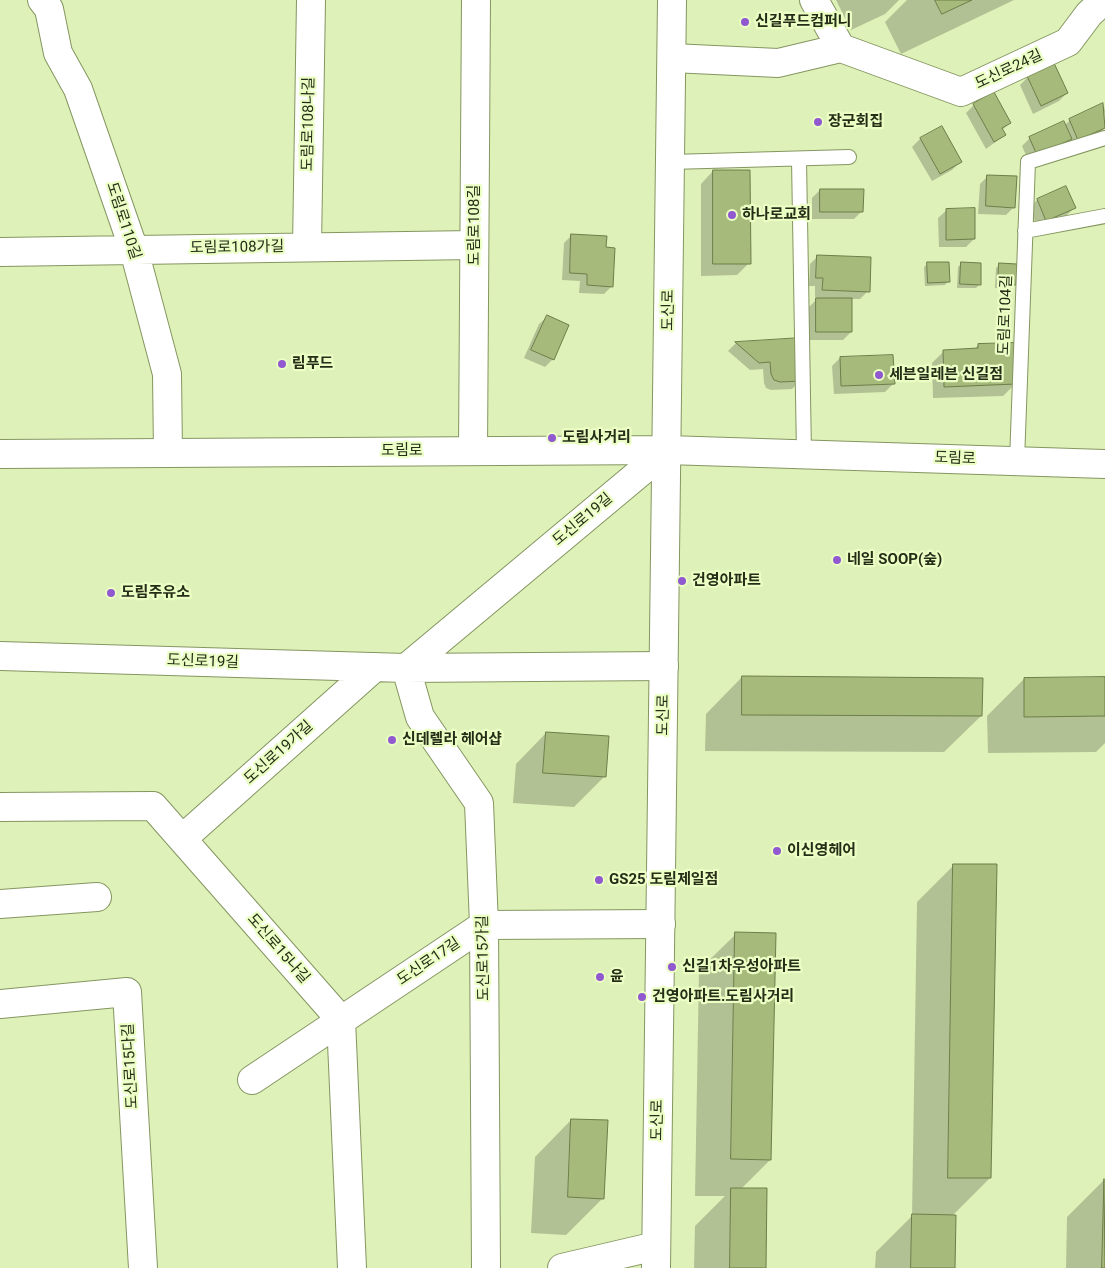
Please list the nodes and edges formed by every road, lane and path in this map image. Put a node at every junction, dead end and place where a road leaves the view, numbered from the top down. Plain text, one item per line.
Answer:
1 (42, 0) edge
2 (311, 0) edge
3 (476, 0) edge
4 (672, 0) edge
5 (814, 0) edge
6 (1104, 0) edge
7 (841, 48) junction
8 (672, 58) junction
9 (1105, 138) edge
10 (849, 156) dead end
11 (799, 158) junction
12 (671, 162) junction
13 (1105, 216) edge
14 (1025, 231) junction
15 (474, 245) junction
16 (307, 247) junction
17 (134, 250) junction
18 (0, 252) edge
19 (473, 450) junction
20 (667, 450) junction
21 (168, 453) junction
22 (0, 454) edge
23 (804, 454) junction
24 (1017, 461) junction
25 (1105, 464) edge
26 (0, 656) edge
27 (664, 666) junction
28 (375, 667) junction
29 (406, 668) junction
30 (0, 806) edge
31 (182, 839) junction
32 (97, 897) dead end
33 (0, 904) edge
34 (661, 924) junction
35 (484, 925) junction
36 (0, 1004) edge
37 (341, 1020) junction
38 (252, 1080) dead end
39 (656, 1257) edge
40 (143, 1268) edge
41 (352, 1268) edge
42 (486, 1268) edge
43 (562, 1268) edge

1 - 17 street, 도림로110길
2 - 16 street, 도림로108나길
3 - 15 street, 도림로108길
4 - 8 street, 도신로
5 - 7 street
6 - 7 street, 도신로24길
7 - 8 street
8 - 12 street, 도신로
9 - 14 lane, 도림로104길
10 - 11 lane
11 - 12 lane
11 - 23 lane
12 - 20 street, 도신로
13 - 14 lane
14 - 24 lane, 도림로104길
15 - 16 street, 도림로108가길
15 - 19 street, 도림로108길
16 - 17 street, 도림로108가길
17 - 18 street, 도림로108가길
17 - 21 street, 도림로110길
19 - 20 street, 도림로
19 - 21 street, 도림로
20 - 23 street, 도림로
20 - 27 street, 도신로
20 - 29 street, 도신로19길
21 - 22 street, 도림로
23 - 24 street, 도림로
24 - 25 street, 도림로
26 - 28 street, 도신로19길
27 - 29 street, 도신로19길
27 - 34 street, 도신로
28 - 29 street, 도신로19길
28 - 31 street, 도신로19가길
29 - 35 street, 도신로15가길
30 - 31 street, 도신로15나길
31 - 37 street, 도신로15나길
32 - 33 street
34 - 35 street
34 - 39 street, 도신로
35 - 37 street, 도신로17길
35 - 42 street, 도신로15가길
36 - 40 street, 도신로15다길
37 - 38 street, 도신로17길
37 - 41 street
39 - 43 street

